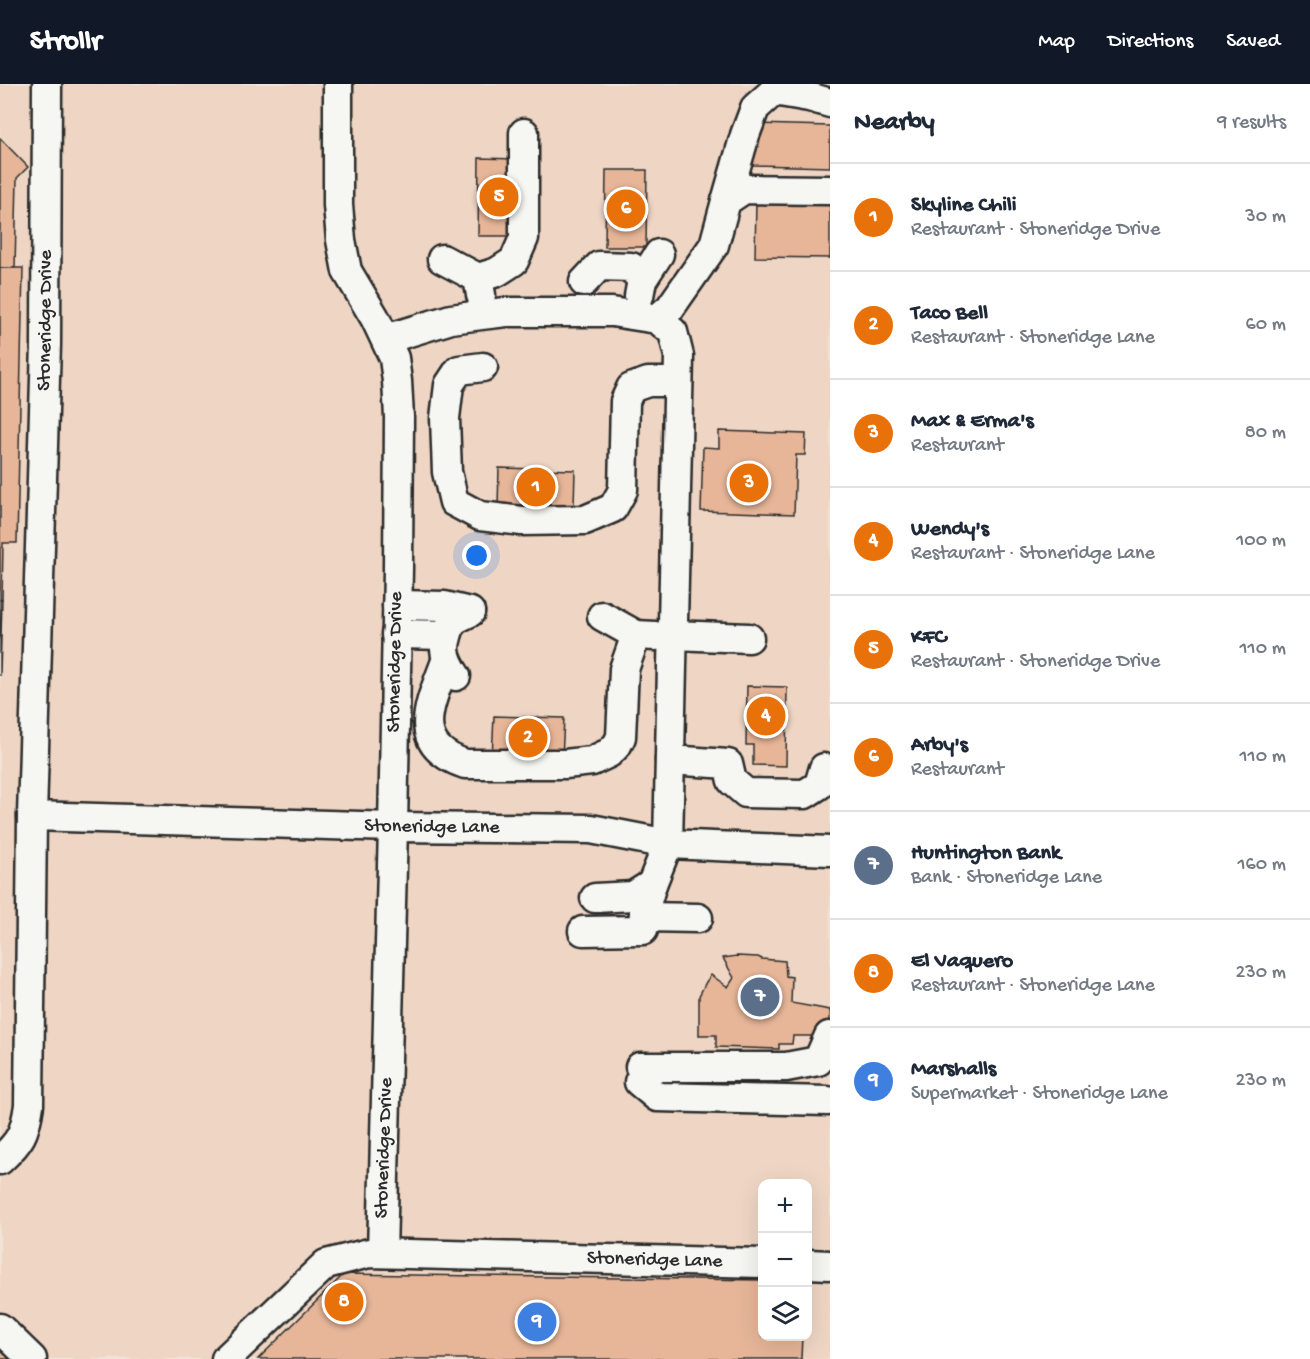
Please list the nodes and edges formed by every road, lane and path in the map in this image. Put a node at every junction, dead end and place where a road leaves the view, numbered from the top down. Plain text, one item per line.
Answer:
1 (47, 84) edge
2 (338, 84) edge
3 (774, 88) edge
4 (830, 103) edge
5 (524, 133) dead end
6 (830, 190) edge
7 (726, 201) junction
8 (586, 249) dead end
9 (659, 254) dead end
10 (442, 259) dead end
11 (488, 275) junction
12 (642, 280) junction
13 (584, 282) junction
14 (581, 312) junction
15 (481, 315) junction
16 (647, 317) junction
17 (386, 339) junction
18 (483, 367) dead end
19 (678, 382) junction
20 (399, 417) junction
21 (445, 422) junction
22 (397, 605) junction
23 (602, 616) dead end
24 (396, 634) junction
25 (636, 635) junction
26 (673, 637) junction
27 (749, 638) dead end
28 (450, 658) junction
29 (670, 760) junction
30 (824, 768) dead end
31 (32, 816) junction
32 (393, 827) junction
33 (668, 844) junction
34 (830, 851) edge
35 (652, 884) junction
36 (595, 898) dead end
37 (644, 917) junction
38 (698, 918) dead end
39 (583, 931) dead end
40 (829, 1036) edge
41 (828, 1101) dead end
42 (0, 1160) edge
43 (382, 1253) junction
44 (758, 1263) edge
45 (0, 1328) edge
46 (33, 1359) edge
47 (226, 1359) edge

1 - 31 street, Stoneridge Drive
2 - 17 street, Stoneridge Drive
3 - 4 street
3 - 7 street
5 - 11 street
6 - 7 street
7 - 16 street
8 - 13 street
9 - 12 street
10 - 11 street
11 - 15 street
12 - 13 street
12 - 16 street
13 - 14 street
14 - 15 street
14 - 16 street
15 - 17 street
16 - 19 street
17 - 20 street, Stoneridge Drive
18 - 21 street
19 - 21 street
19 - 26 street
20 - 21 street
20 - 22 street, Stoneridge Drive
22 - 24 street, Stoneridge Drive
22 - 28 street
23 - 25 street
24 - 28 street
24 - 32 street, Stoneridge Drive
25 - 26 street
25 - 28 street
26 - 27 street
26 - 29 street
29 - 30 street
29 - 33 street
31 - 32 street, Stoneridge Lane
31 - 42 street, Stoneridge Drive
32 - 33 street, Stoneridge Lane
32 - 43 street, Stoneridge Drive
33 - 34 street, Stoneridge Lane
33 - 35 street
35 - 36 street
35 - 37 street
37 - 38 street
37 - 39 street
40 - 41 street
43 - 44 street, Stoneridge Lane
43 - 47 street, Stoneridge Lane
45 - 46 street

